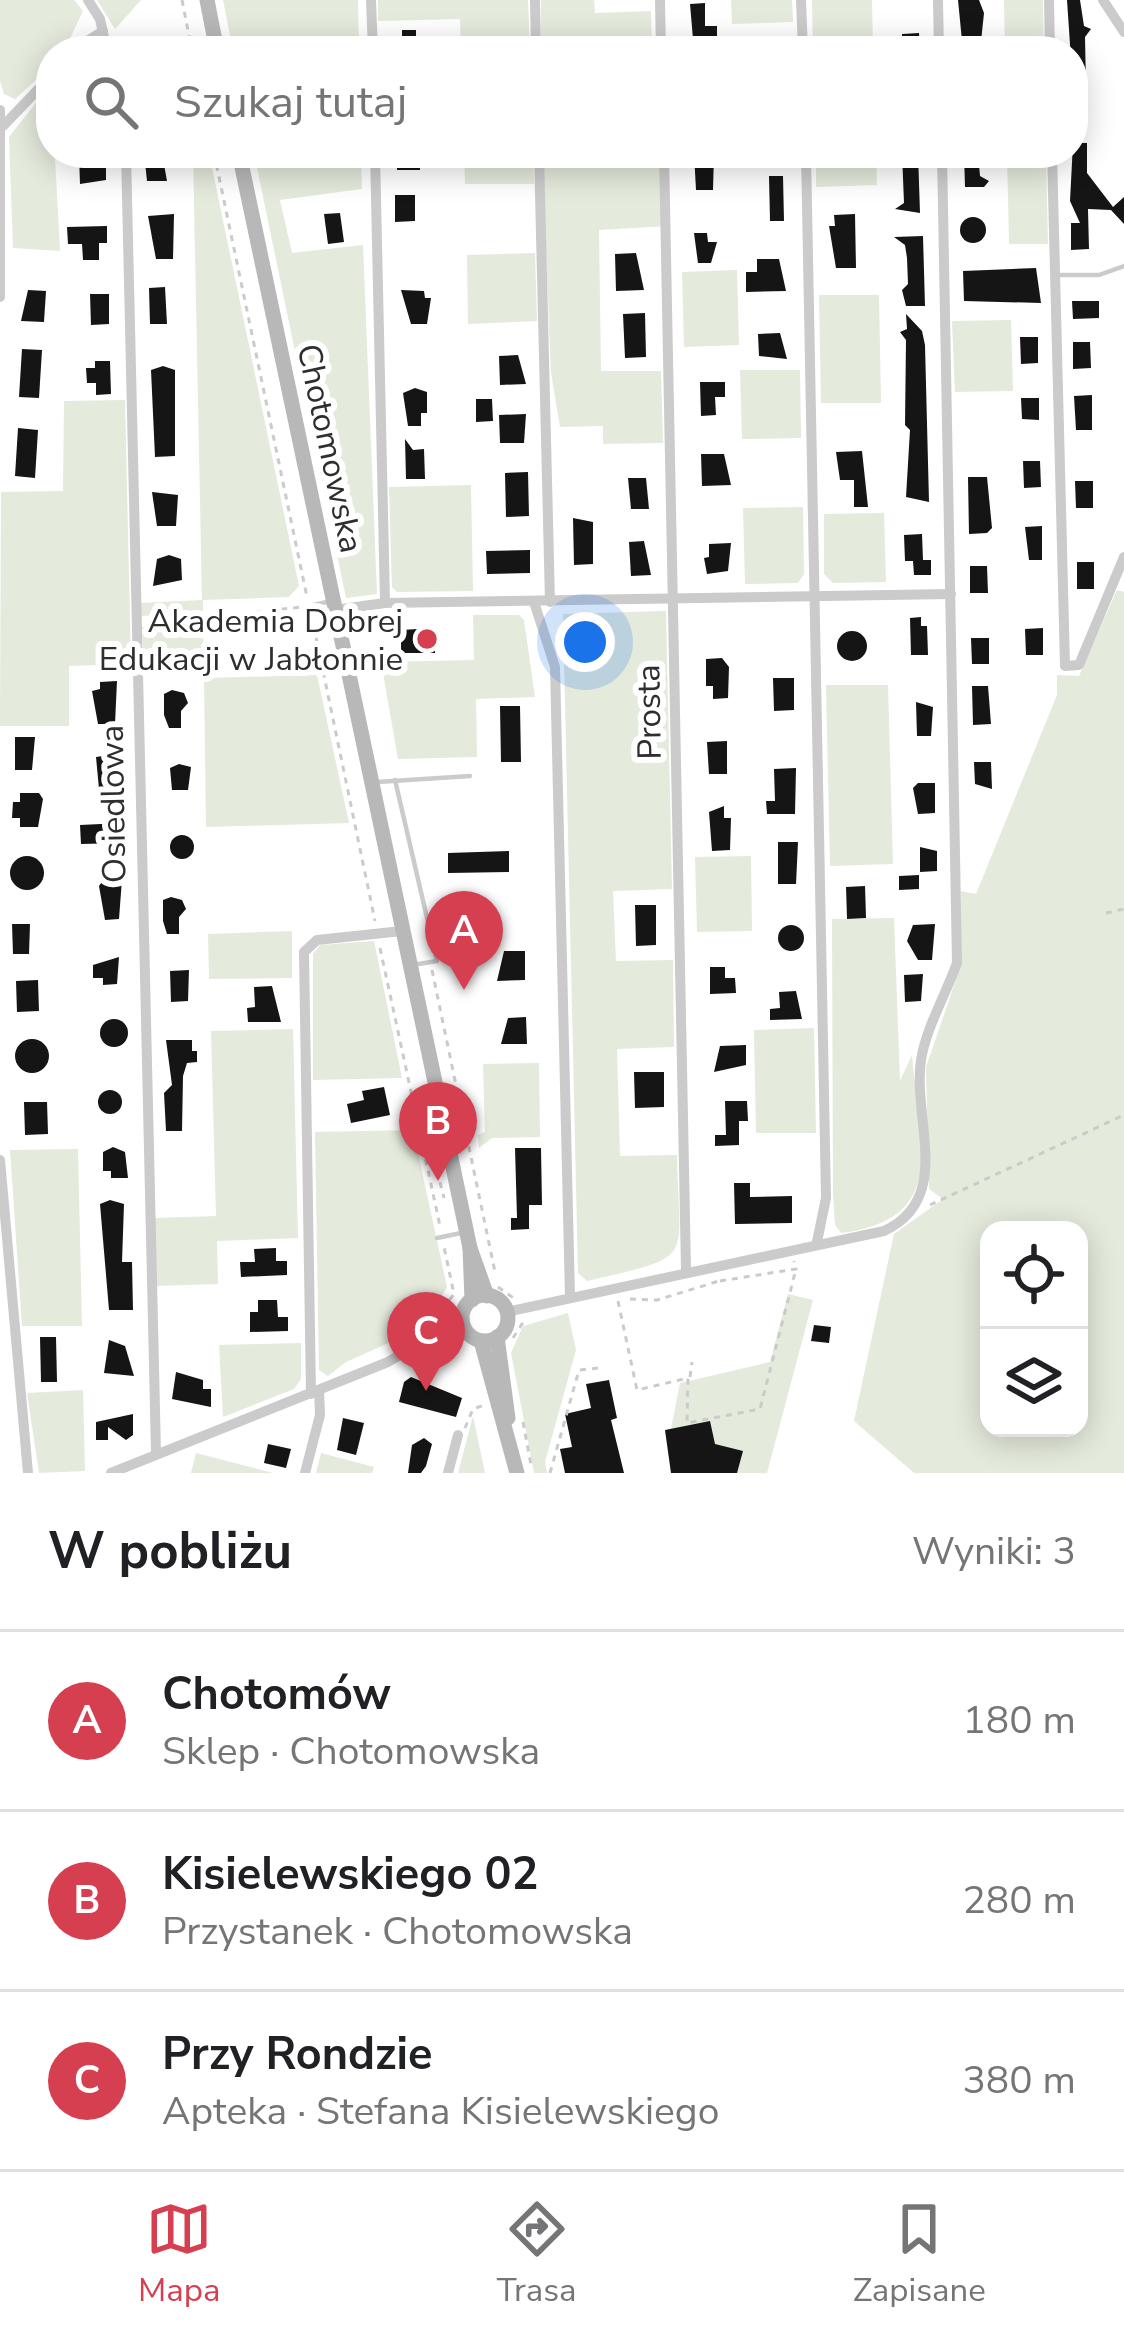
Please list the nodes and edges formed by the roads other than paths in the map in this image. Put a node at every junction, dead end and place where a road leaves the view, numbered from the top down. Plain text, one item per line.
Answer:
1 (88, 0) edge
2 (207, 0) edge
3 (371, 0) edge
4 (535, 0) edge
5 (660, 0) edge
6 (801, 0) edge
7 (938, 0) edge
8 (1049, 0) edge
9 (1103, 0) edge
10 (103, 31) junction
11 (1124, 32) edge
12 (95, 36) edge
13 (104, 36) edge
14 (215, 36) edge
15 (372, 36) edge
16 (536, 36) edge
17 (661, 36) edge
18 (802, 36) edge
19 (939, 36) edge
20 (1050, 36) edge
21 (36, 92) edge
22 (0, 110) edge
23 (3, 126) edge
24 (126, 168) edge
25 (242, 168) edge
26 (375, 168) edge
27 (538, 168) edge
28 (664, 168) edge
29 (806, 168) edge
30 (942, 168) edge
31 (1052, 168) edge
32 (1124, 266) edge
33 (1055, 275) junction
34 (0, 296) edge
35 (1124, 556) edge
36 (817, 593) junction
37 (951, 594) junction
38 (673, 596) junction
39 (534, 602) junction
40 (550, 602) junction
41 (385, 603) junction
42 (309, 606) road end
43 (333, 606) junction
44 (470, 776) dead end
45 (395, 780) junction
46 (371, 783) junction
47 (402, 932) junction
48 (410, 965) junction
49 (0, 1160) edge
50 (440, 1238) road end
51 (468, 1240) junction
52 (817, 1242) junction
53 (686, 1270) junction
54 (475, 1294) junction
55 (570, 1297) junction
56 (506, 1312) junction
57 (463, 1325) junction
58 (489, 1339) junction
59 (315, 1392) junction
60 (458, 1435) road end
61 (156, 1454) junction
62 (131, 1469) edge
63 (28, 1473) edge
64 (111, 1473) edge
65 (305, 1473) edge
66 (448, 1473) edge
67 (517, 1473) edge

1 - 10 street
2 - 14 street
3 - 15 street
4 - 16 street
5 - 17 street
6 - 18 street
7 - 19 street
8 - 20 street
9 - 11 street
10 - 12 street
10 - 13 street
21 - 23 street
22 - 23 street
23 - 34 street
24 - 61 street, Osiedlowa
25 - 43 street, Chotomowska
26 - 41 street
27 - 40 street
28 - 38 street, Prosta
29 - 36 street
30 - 37 street
31 - 33 street
32 - 33 lane
33 - 35 street
36 - 37 street
36 - 38 street
36 - 52 street
37 - 52 street
38 - 40 street
38 - 53 street, Prosta
39 - 40 street
39 - 41 street
39 - 55 street
41 - 43 street
42 - 43 lane
43 - 46 street, Chotomowska
44 - 45 lane
45 - 46 lane
45 - 48 lane
46 - 47 street, Chotomowska
47 - 48 street, Chotomowska
47 - 59 street
48 - 51 street, Chotomowska
49 - 63 street
50 - 51 lane
51 - 54 street, Chotomowska
52 - 53 street
53 - 55 street
54 - 56 street
54 - 57 street
55 - 56 street
56 - 58 street
57 - 58 street
57 - 59 street
58 - 67 street
59 - 61 street
59 - 65 street
60 - 66 street
61 - 62 street
62 - 64 street

